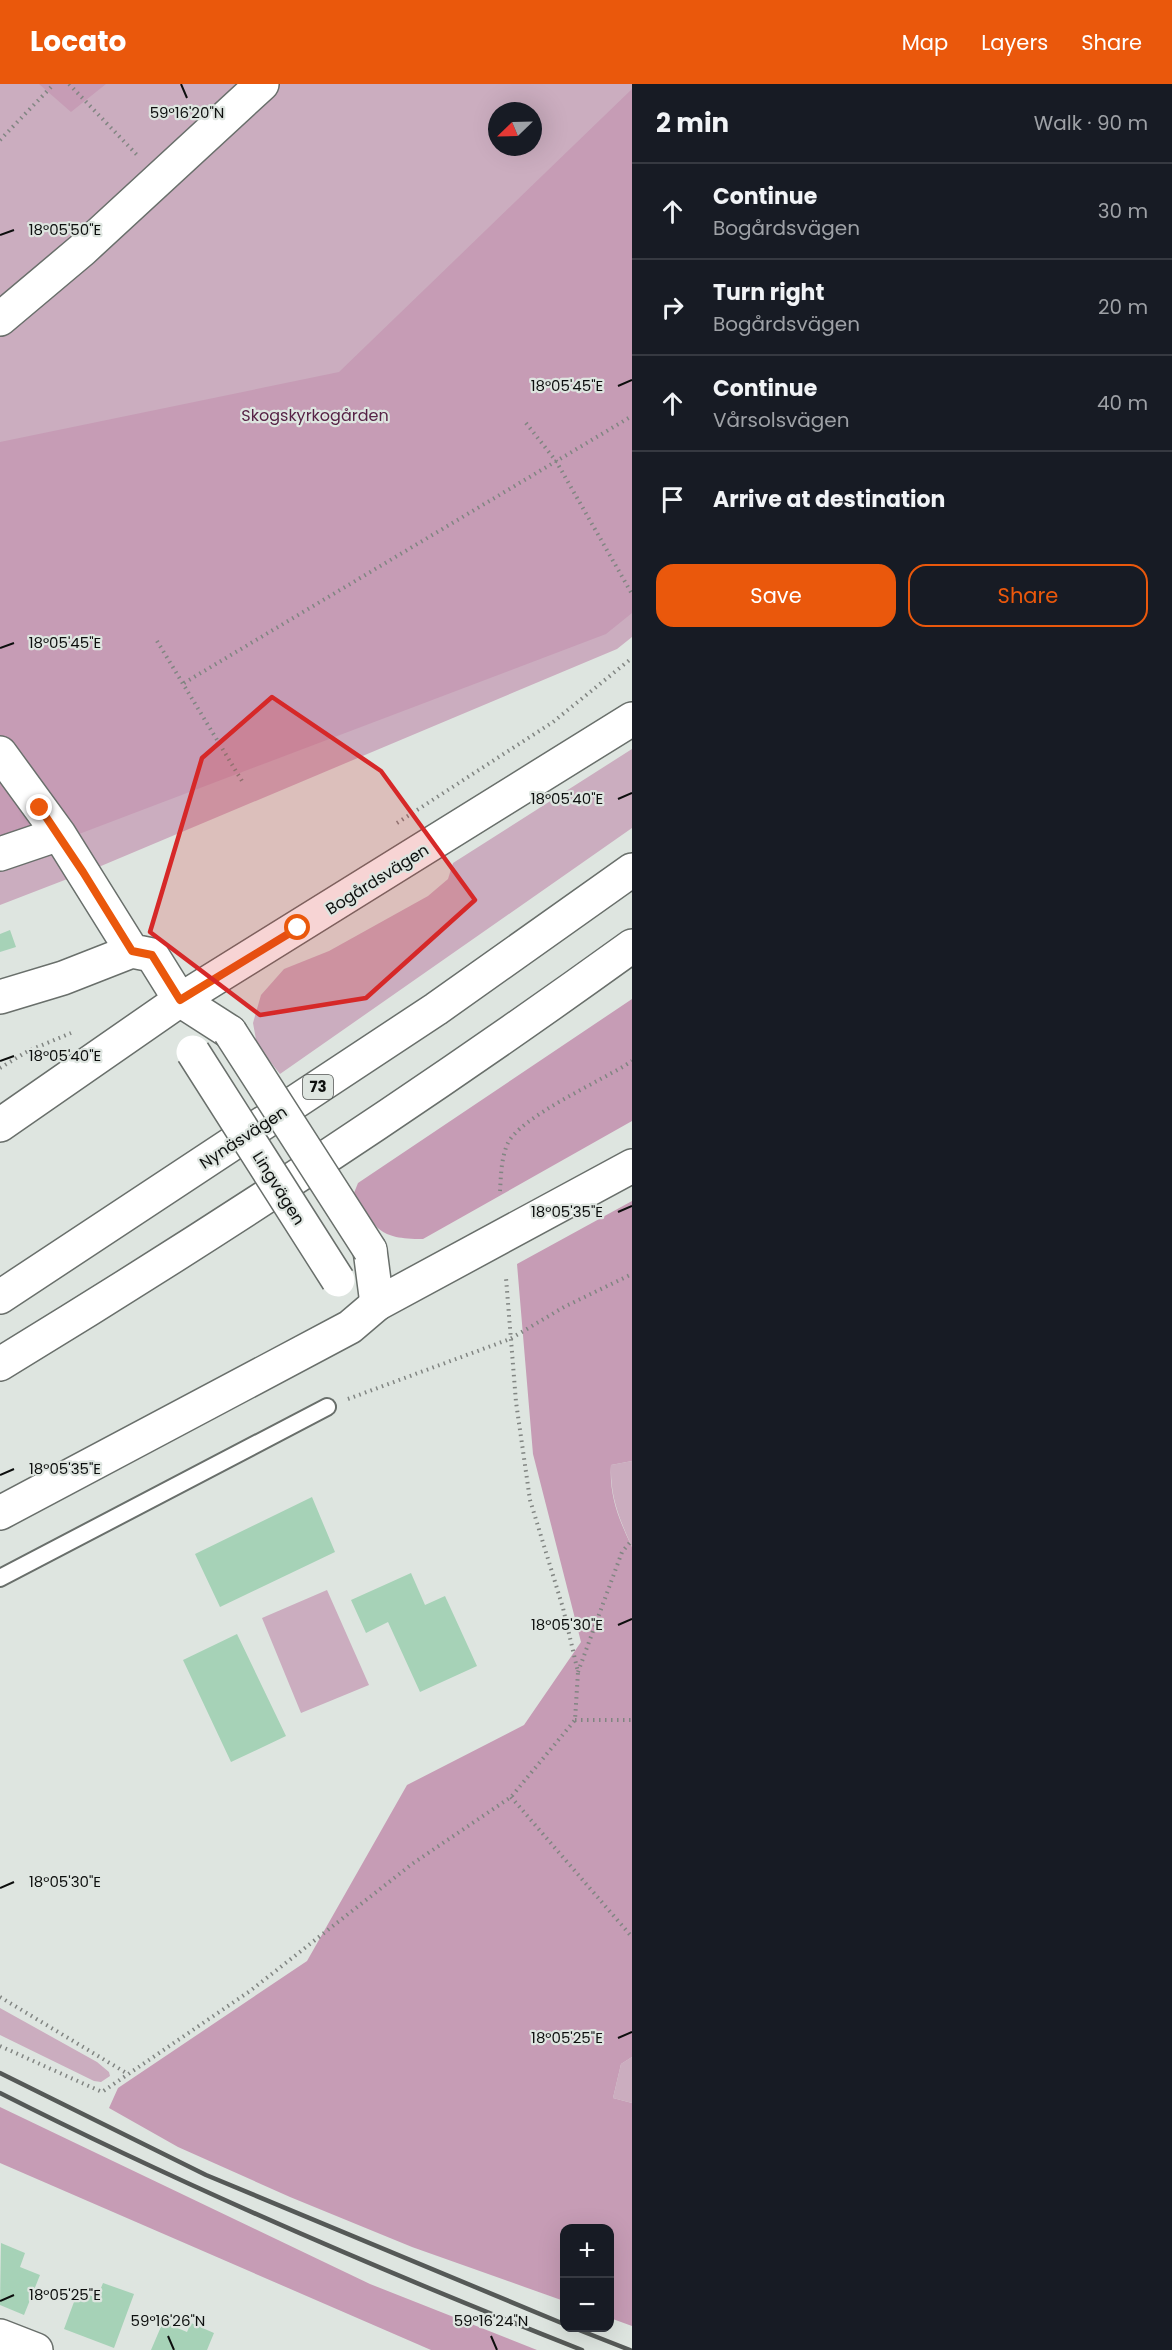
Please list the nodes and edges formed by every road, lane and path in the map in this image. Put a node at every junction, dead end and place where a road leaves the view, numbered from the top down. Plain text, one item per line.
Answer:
1 (54, 84) edge
2 (69, 84) edge
3 (262, 84) edge
4 (0, 140) edge
5 (159, 179) junction
6 (0, 319) edge
7 (632, 416) edge
8 (526, 423) dead end
9 (556, 461) junction
10 (632, 594) edge
11 (156, 641) dead end
12 (632, 658) edge
13 (184, 683) junction
14 (632, 719) edge
15 (553, 722) dead end
16 (0, 753) edge
17 (243, 781) dead end
18 (59, 834) junction
19 (0, 854) edge
20 (632, 870) edge
21 (632, 946) edge
22 (132, 951) junction
23 (0, 997) edge
24 (180, 1000) junction
25 (27, 1050) dead end
26 (632, 1061) edge
27 (0, 1068) edge
28 (0, 1125) edge
29 (632, 1166) edge
30 (500, 1191) dead end
31 (154, 1196) junction
32 (0, 1274) edge
33 (632, 1274) edge
34 (506, 1278) dead end
35 (0, 1297) edge
36 (99, 1304) junction
37 (377, 1304) junction
38 (510, 1339) junction
39 (0, 1365) edge
40 (0, 1381) edge
41 (327, 1407) joint
42 (0, 1513) edge
43 (632, 1540) edge
44 (0, 1578) edge
45 (578, 1672) junction
46 (575, 1720) junction
47 (632, 1720) edge
48 (511, 1797) junction
49 (632, 1937) edge
50 (0, 1997) edge
51 (0, 2046) edge
52 (129, 2074) junction
53 (0, 2336) edge
54 (36, 2350) edge

1 - 4 path
2 - 5 path
3 - 5 main road
5 - 6 main road
7 - 9 path
8 - 9 path
9 - 10 path
9 - 13 path
11 - 13 path
12 - 15 path
13 - 17 path
14 - 24 main road, Bogårdsvägen
16 - 18 main road
18 - 19 main road
18 - 22 main road
20 - 31 main road, Nynäsvägen / 73
21 - 36 main road
22 - 23 main road
22 - 24 main road
24 - 28 main road, Bogårdsvägen
24 - 37 main road, Lingvägen, bridge
24 - 37 main road, bridge
25 - 27 path
26 - 30 path
29 - 37 main road
31 - 32 main road
31 - 35 main road, Nynäsvägen / 73
33 - 38 path
34 - 38 path
36 - 39 main road
36 - 40 main road
37 - 42 main road
38 - 41 path
38 - 45 path
41 - 44 lane
43 - 45 path
45 - 46 path
46 - 47 path
46 - 48 path
48 - 49 path
48 - 52 path
50 - 52 path
51 - 52 path
53 - 54 main road

